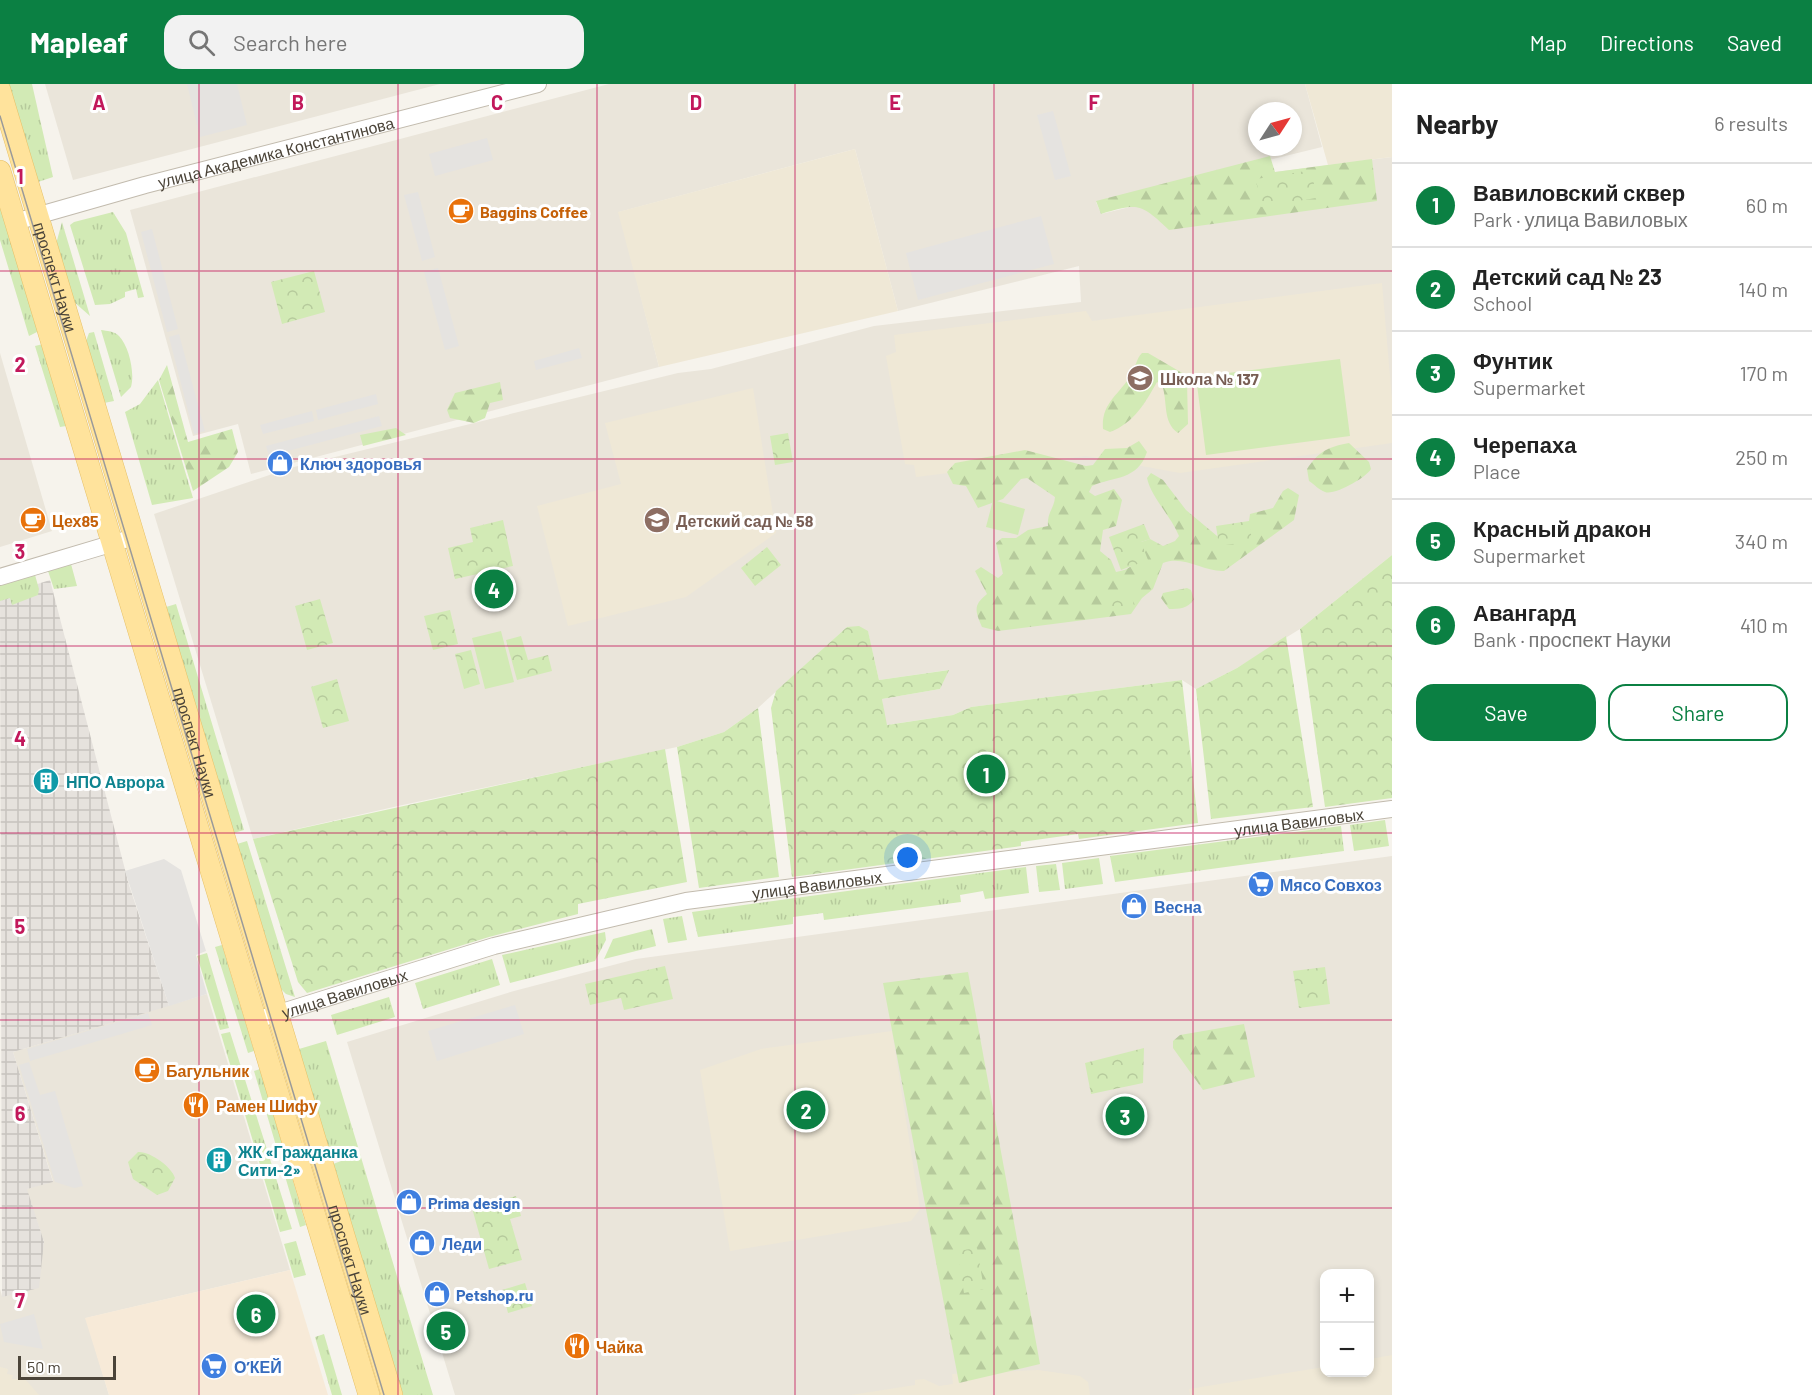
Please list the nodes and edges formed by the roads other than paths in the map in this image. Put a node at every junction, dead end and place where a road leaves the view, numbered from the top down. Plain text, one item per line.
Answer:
1 (538, 84) edge
2 (0, 90) edge
3 (0, 171) edge
4 (38, 215) junction
5 (15, 222) junction
6 (134, 537) junction
7 (111, 543) junction
8 (0, 577) edge
9 (1392, 809) edge
10 (278, 1013) junction
11 (254, 1020) junction
12 (369, 1395) edge
13 (392, 1395) edge

1 - 4 street, улица Академика Константинова
2 - 4 main road, проспект Науки
3 - 5 main road, проспект Науки
4 - 5 street, улица Академика Константинова
4 - 6 main road, проспект Науки
5 - 7 main road, проспект Науки
6 - 7 street
6 - 10 main road, проспект Науки
7 - 8 street
7 - 11 main road, проспект Науки
9 - 10 street, улица Вавиловых
10 - 11 street, улица Вавиловых
10 - 13 main road, проспект Науки
11 - 12 main road, проспект Науки

